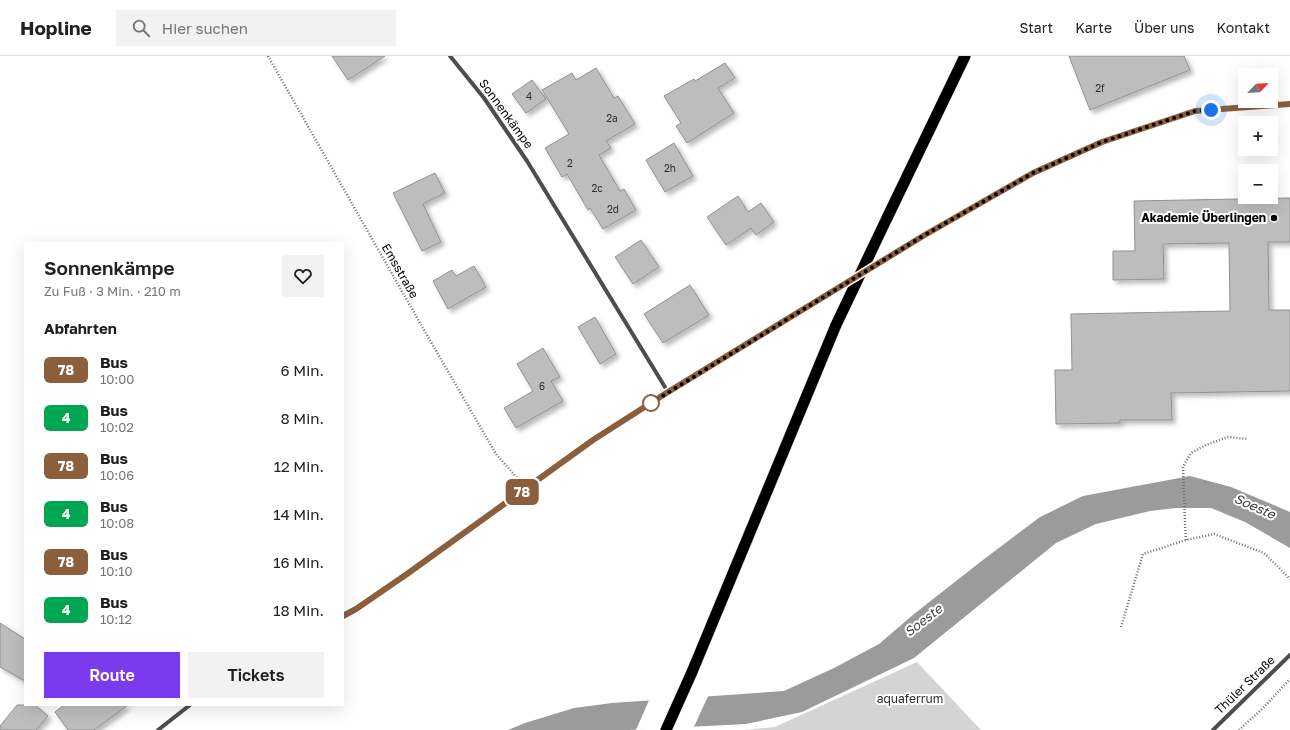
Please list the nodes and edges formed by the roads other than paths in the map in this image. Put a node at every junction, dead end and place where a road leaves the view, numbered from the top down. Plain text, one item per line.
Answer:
1 (450, 56) edge
2 (965, 56) edge
3 (1290, 104) edge
4 (668, 392) junction
5 (344, 615) edge
6 (1290, 655) edge
7 (189, 706) edge
8 (158, 730) edge
9 (666, 730) edge
10 (1213, 730) edge

1 - 4 street, Sonnenkämpe
2 - 9 highway, bridge
3 - 4 street
4 - 5 street
6 - 10 street, Thüler Straße
7 - 8 street

